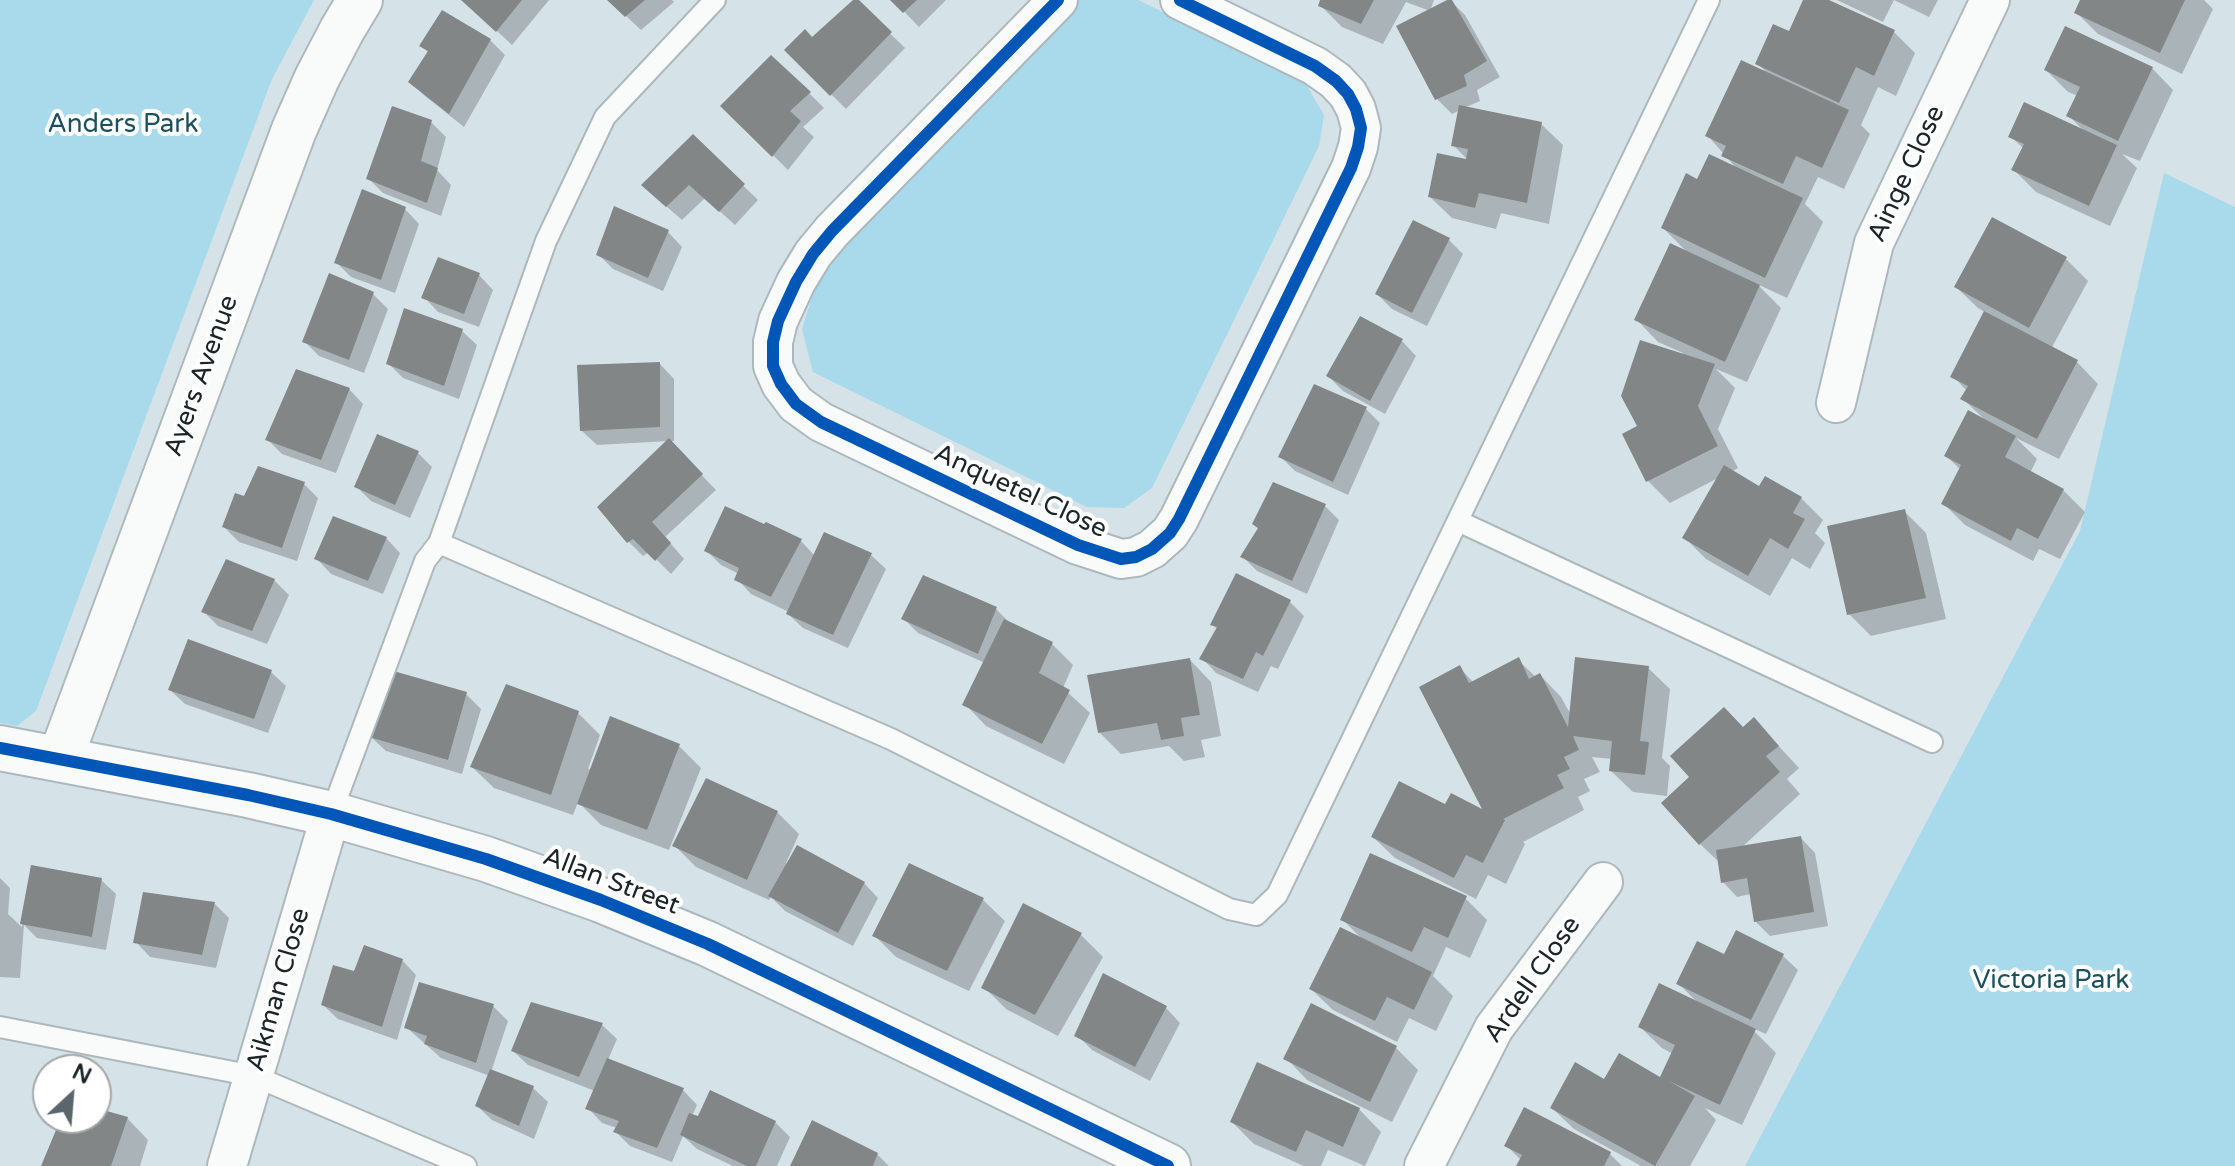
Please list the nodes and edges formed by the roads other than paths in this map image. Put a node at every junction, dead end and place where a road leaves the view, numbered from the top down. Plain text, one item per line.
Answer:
1 (360, 0) edge
2 (715, 0) edge
3 (1058, 0) edge
4 (1180, 0) edge
5 (1709, 0) edge
6 (1990, 0) edge
7 (1836, 403) dead end
8 (1458, 521) junction
9 (439, 543) junction
10 (1932, 742) dead end
11 (0, 748) edge
12 (60, 759) junction
13 (331, 814) junction
14 (1603, 882) dead end
15 (0, 1027) edge
16 (254, 1076) junction
17 (1156, 1163) edge
18 (227, 1166) edge
19 (466, 1166) edge
20 (1424, 1166) edge

1 - 12 street, Ayers Avenue
2 - 9 lane
3 - 4 street, Anquetel Close
5 - 8 lane
6 - 7 street, Ainge Close
8 - 9 lane
8 - 10 lane
9 - 13 lane
11 - 12 street, Allan Street
12 - 13 street, Allan Street
13 - 16 street, Aikman Close
13 - 17 street, Allan Street
14 - 20 street, Ardell Close
15 - 16 lane
16 - 18 street, Aikman Close
16 - 19 lane

